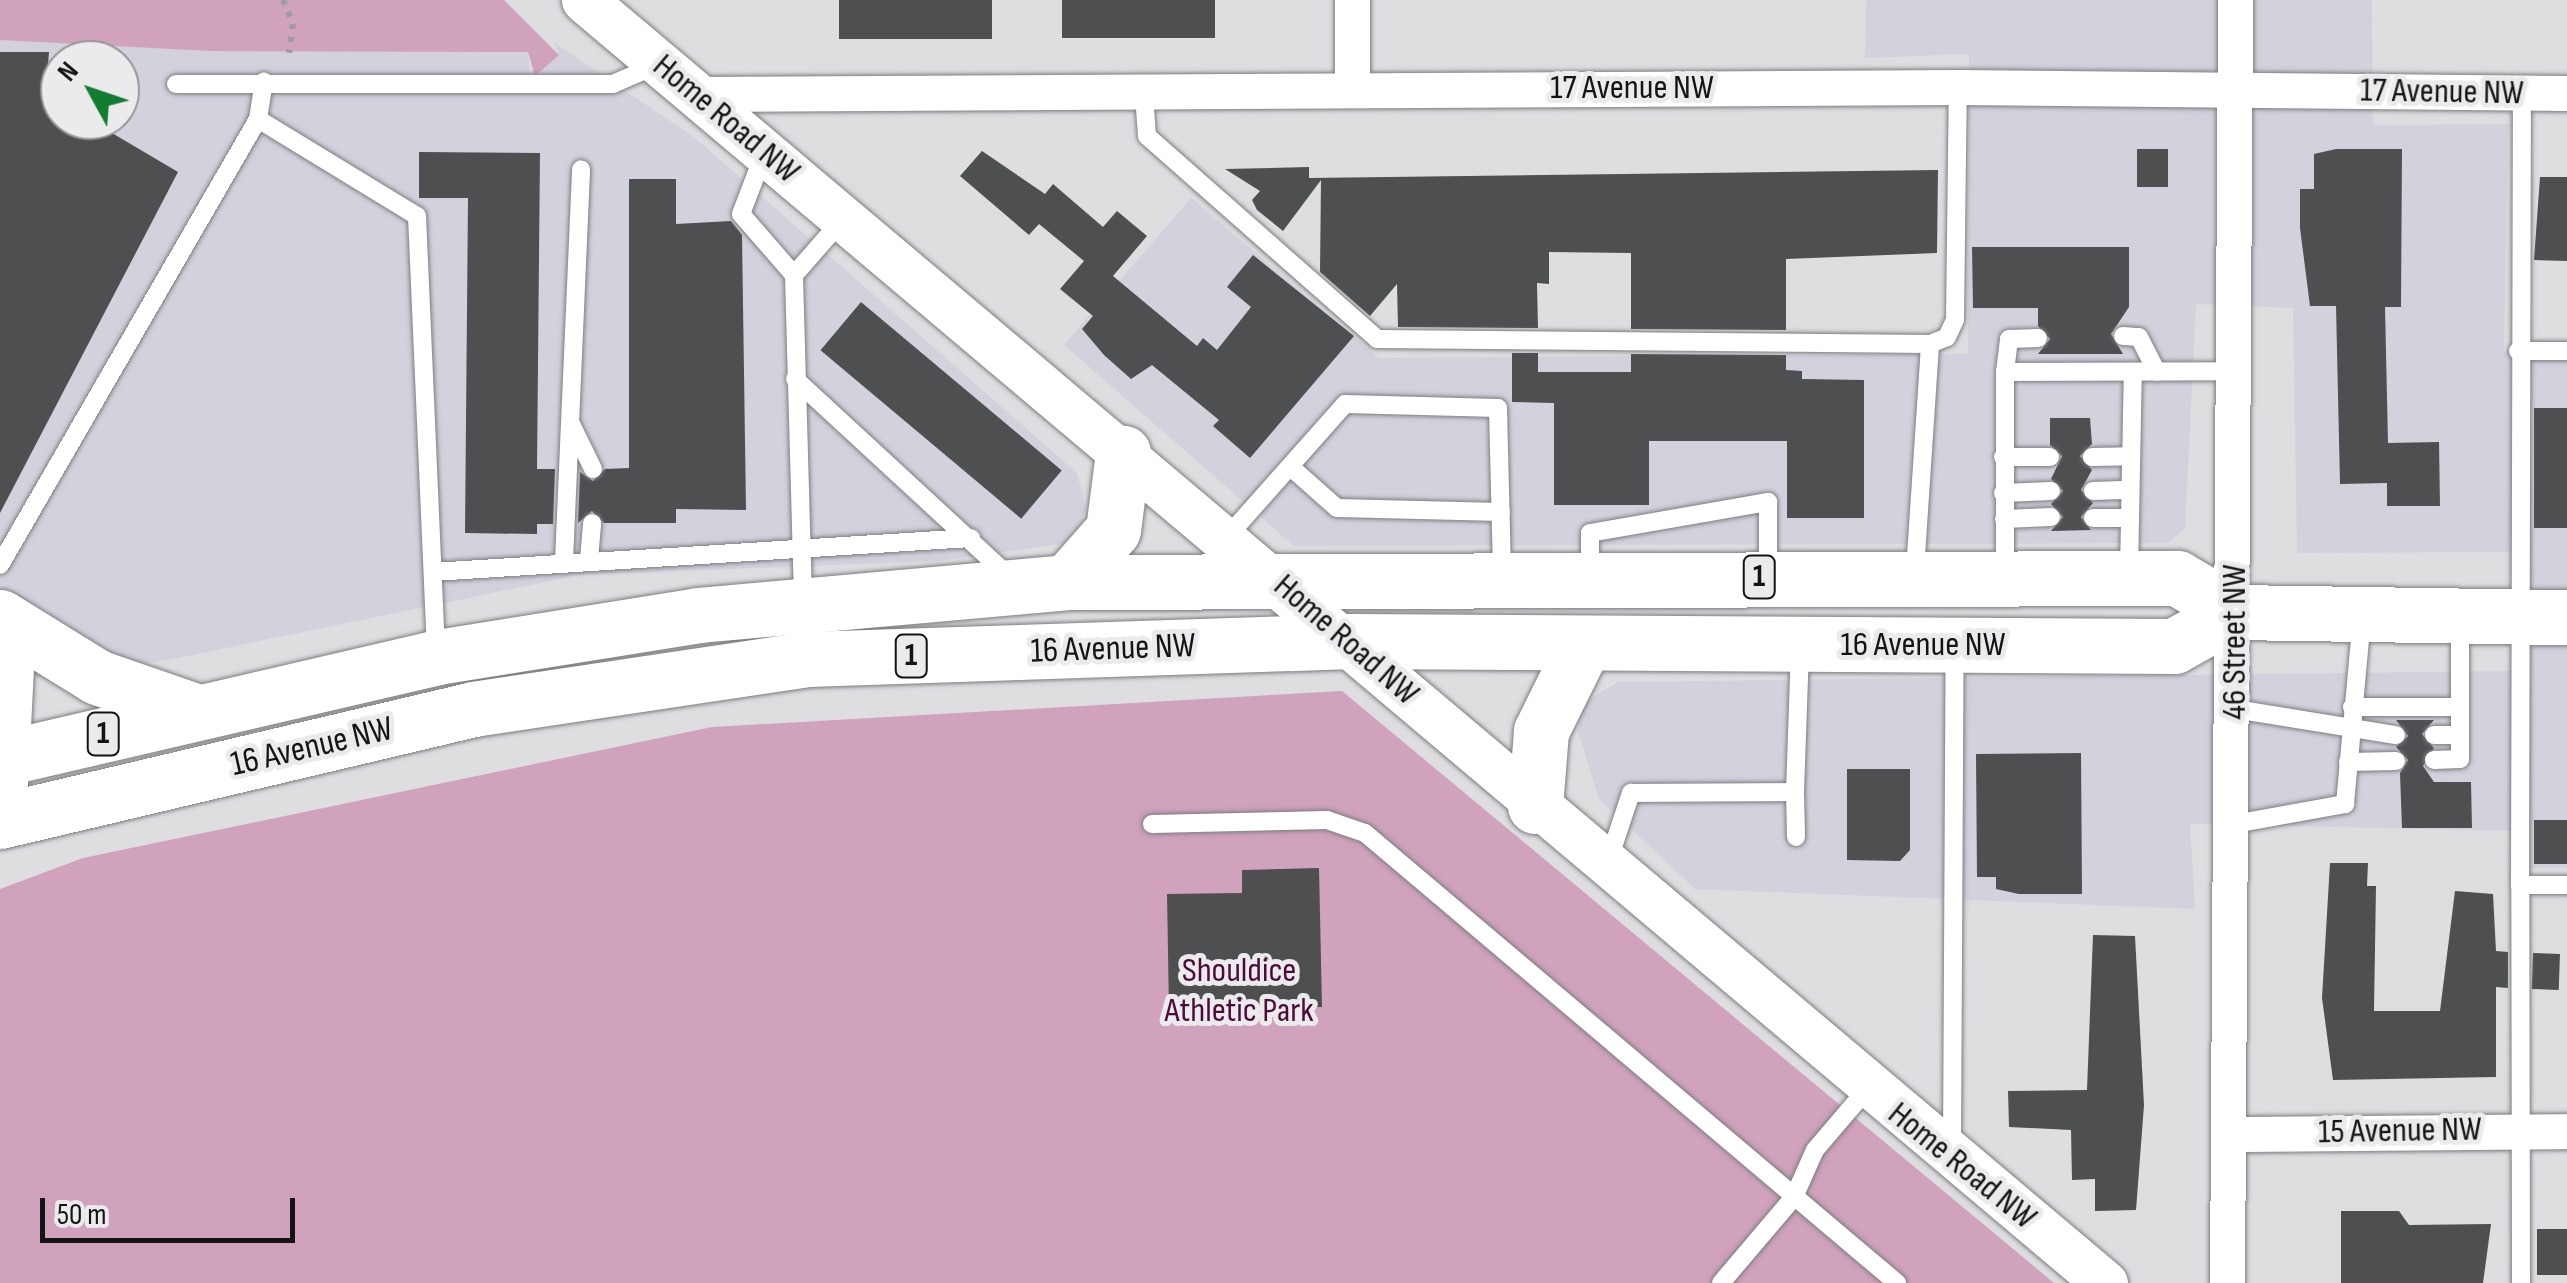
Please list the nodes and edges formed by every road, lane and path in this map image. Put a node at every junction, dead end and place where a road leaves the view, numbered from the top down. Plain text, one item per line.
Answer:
1 (284, 0) edge
2 (584, 0) edge
3 (1352, 0) edge
4 (2235, 0) edge
5 (289, 53) dead end
6 (660, 63) junction
7 (264, 81) junction
8 (176, 84) dead end
9 (1958, 87) junction
10 (1352, 88) junction
11 (2235, 90) junction
12 (2567, 93) edge
13 (698, 94) junction
14 (1144, 94) junction
15 (2522, 94) junction
16 (258, 119) junction
17 (766, 152) junction
18 (581, 170) dead end
19 (844, 218) junction
20 (794, 275) junction
21 (2123, 336) dead end
22 (2038, 338) dead end
23 (1930, 344) junction
24 (2518, 351) junction
25 (2567, 351) edge
26 (2235, 371) junction
27 (2005, 372) junction
28 (2133, 372) junction
29 (2157, 372) junction
30 (794, 379) junction
31 (570, 423) junction
32 (1123, 453) junction
33 (2131, 456) junction
34 (2003, 457) junction
35 (2050, 457) dead end
36 (2092, 457) dead end
37 (593, 469) dead end
38 (1294, 470) junction
39 (2130, 490) junction
40 (2050, 491) dead end
41 (2093, 491) dead end
42 (2003, 493) junction
43 (1500, 512) junction
44 (2051, 517) dead end
45 (2004, 518) junction
46 (2093, 518) dead end
47 (2128, 518) junction
48 (592, 523) dead end
49 (1227, 537) junction
50 (971, 538) junction
51 (796, 547) junction
52 (589, 559) junction
53 (564, 561) junction
54 (0, 565) edge
55 (433, 572) junction
56 (1275, 577) junction
57 (1590, 577) junction
58 (1768, 577) junction
59 (1915, 577) junction
60 (2005, 577) junction
61 (1502, 578) junction
62 (2130, 578) junction
63 (1042, 584) junction
64 (804, 604) junction
65 (2234, 612) junction
66 (2362, 614) junction
67 (2460, 616) junction
68 (2543, 616) edge
69 (0, 618) edge
70 (1352, 641) junction
71 (1584, 644) junction
72 (1800, 645) junction
73 (1955, 645) junction
74 (437, 657) junction
75 (2352, 706) junction
76 (2460, 707) junction
77 (2235, 710) junction
78 (196, 711) junction
79 (2350, 732) junction
80 (2396, 734) dead end
81 (2434, 735) dead end
82 (2460, 735) junction
83 (5, 758) edge
84 (2434, 760) dead end
85 (2396, 761) dead end
86 (2348, 762) junction
87 (1796, 792) junction
88 (1535, 806) junction
89 (1, 821) edge
90 (1152, 824) dead end
91 (2234, 824) junction
92 (1796, 837) dead end
93 (1606, 867) junction
94 (2520, 885) junction
95 (2567, 885) edge
96 (1868, 1088) junction
97 (2519, 1130) junction
98 (2567, 1130) edge
99 (2234, 1134) junction
100 (1952, 1158) junction
101 (1794, 1197) junction
102 (1721, 1283) edge
103 (1897, 1283) edge
104 (2105, 1283) edge
105 (2227, 1283) edge
106 (2521, 1283) edge

1 - 5 path
2 - 6 street, Home Road NW
3 - 10 street
4 - 11 street, 46 Street NW
6 - 7 lane
6 - 13 street, Home Road NW
7 - 8 lane
7 - 16 lane
9 - 10 street, 17 Avenue NW
9 - 11 street, 17 Avenue NW
9 - 23 lane
10 - 14 street, 17 Avenue NW
11 - 15 street, 17 Avenue NW
11 - 26 street, 46 Street NW
12 - 15 street, 17 Avenue NW
13 - 14 street, 17 Avenue NW
13 - 17 street, Home Road NW
14 - 23 lane
15 - 24 lane
16 - 54 lane
16 - 55 lane
17 - 19 street, Home Road NW
17 - 20 lane
18 - 31 lane
19 - 20 lane
19 - 32 street, Home Road NW
20 - 30 lane
21 - 29 lane
22 - 27 lane
23 - 59 lane
24 - 25 lane
24 - 68 lane
26 - 29 lane
26 - 65 street, 46 Street NW
27 - 28 lane
27 - 34 lane
28 - 29 lane
28 - 33 lane
30 - 50 lane
30 - 51 lane
31 - 37 lane
31 - 53 lane
32 - 49 street, Home Road NW
32 - 63 highway
33 - 36 lane
33 - 39 lane
34 - 35 lane
34 - 42 lane
38 - 43 lane
38 - 43 lane
38 - 49 lane
39 - 41 lane
39 - 47 lane
40 - 42 lane
42 - 45 lane
43 - 61 lane
44 - 45 lane
45 - 60 lane
46 - 47 lane
47 - 62 lane
48 - 52 lane
49 - 56 street, Home Road NW
50 - 51 lane
50 - 63 lane
51 - 52 lane
51 - 64 lane
52 - 53 lane
53 - 55 lane
55 - 74 lane
56 - 61 highway, 16 Avenue NW / 1
56 - 63 highway, 16 Avenue NW / 1
56 - 70 street, Home Road NW
57 - 58 highway, 16 Avenue NW / 1
57 - 58 lane
57 - 61 highway, 16 Avenue NW / 1
58 - 59 highway, 16 Avenue NW / 1
59 - 60 highway, 16 Avenue NW / 1
60 - 62 highway, 16 Avenue NW / 1
62 - 65 highway, 16 Avenue NW / 1
63 - 64 highway, 16 Avenue NW / 1
64 - 74 highway, 16 Avenue NW / 1
65 - 66 highway, 16 Avenue NW / 1
65 - 73 highway, 16 Avenue NW / 1
65 - 77 street, 46 Street NW
66 - 67 highway, 16 Avenue NW / 1
66 - 75 lane
67 - 68 highway, 16 Avenue NW / 1
67 - 76 lane
68 - 94 lane
69 - 78 highway
69 - 83 street
70 - 71 highway, 16 Avenue NW / 1
70 - 88 street, Home Road NW
70 - 89 highway, 16 Avenue NW / 1
71 - 72 highway, 16 Avenue NW / 1
71 - 88 highway
72 - 73 highway, 16 Avenue NW / 1
72 - 87 lane
73 - 100 lane
74 - 78 highway, 16 Avenue NW / 1
75 - 76 lane
75 - 79 lane
76 - 82 lane
77 - 79 lane
77 - 91 street, 46 Street NW
78 - 83 highway, 16 Avenue NW / 1
79 - 80 lane
79 - 86 lane
81 - 82 lane
82 - 84 lane
83 - 89 street
85 - 86 lane
86 - 91 lane
87 - 92 lane
87 - 93 lane
88 - 93 street, Home Road NW
90 - 101 lane
91 - 99 street, 46 Street NW
93 - 96 street, Home Road NW
94 - 95 lane
94 - 97 lane
96 - 100 street, Home Road NW
96 - 101 lane
97 - 98 street, 15 Avenue NW
97 - 99 street, 15 Avenue NW
97 - 106 lane
99 - 105 street, 46 Street NW
100 - 104 street, Home Road NW
101 - 102 lane
101 - 103 lane

